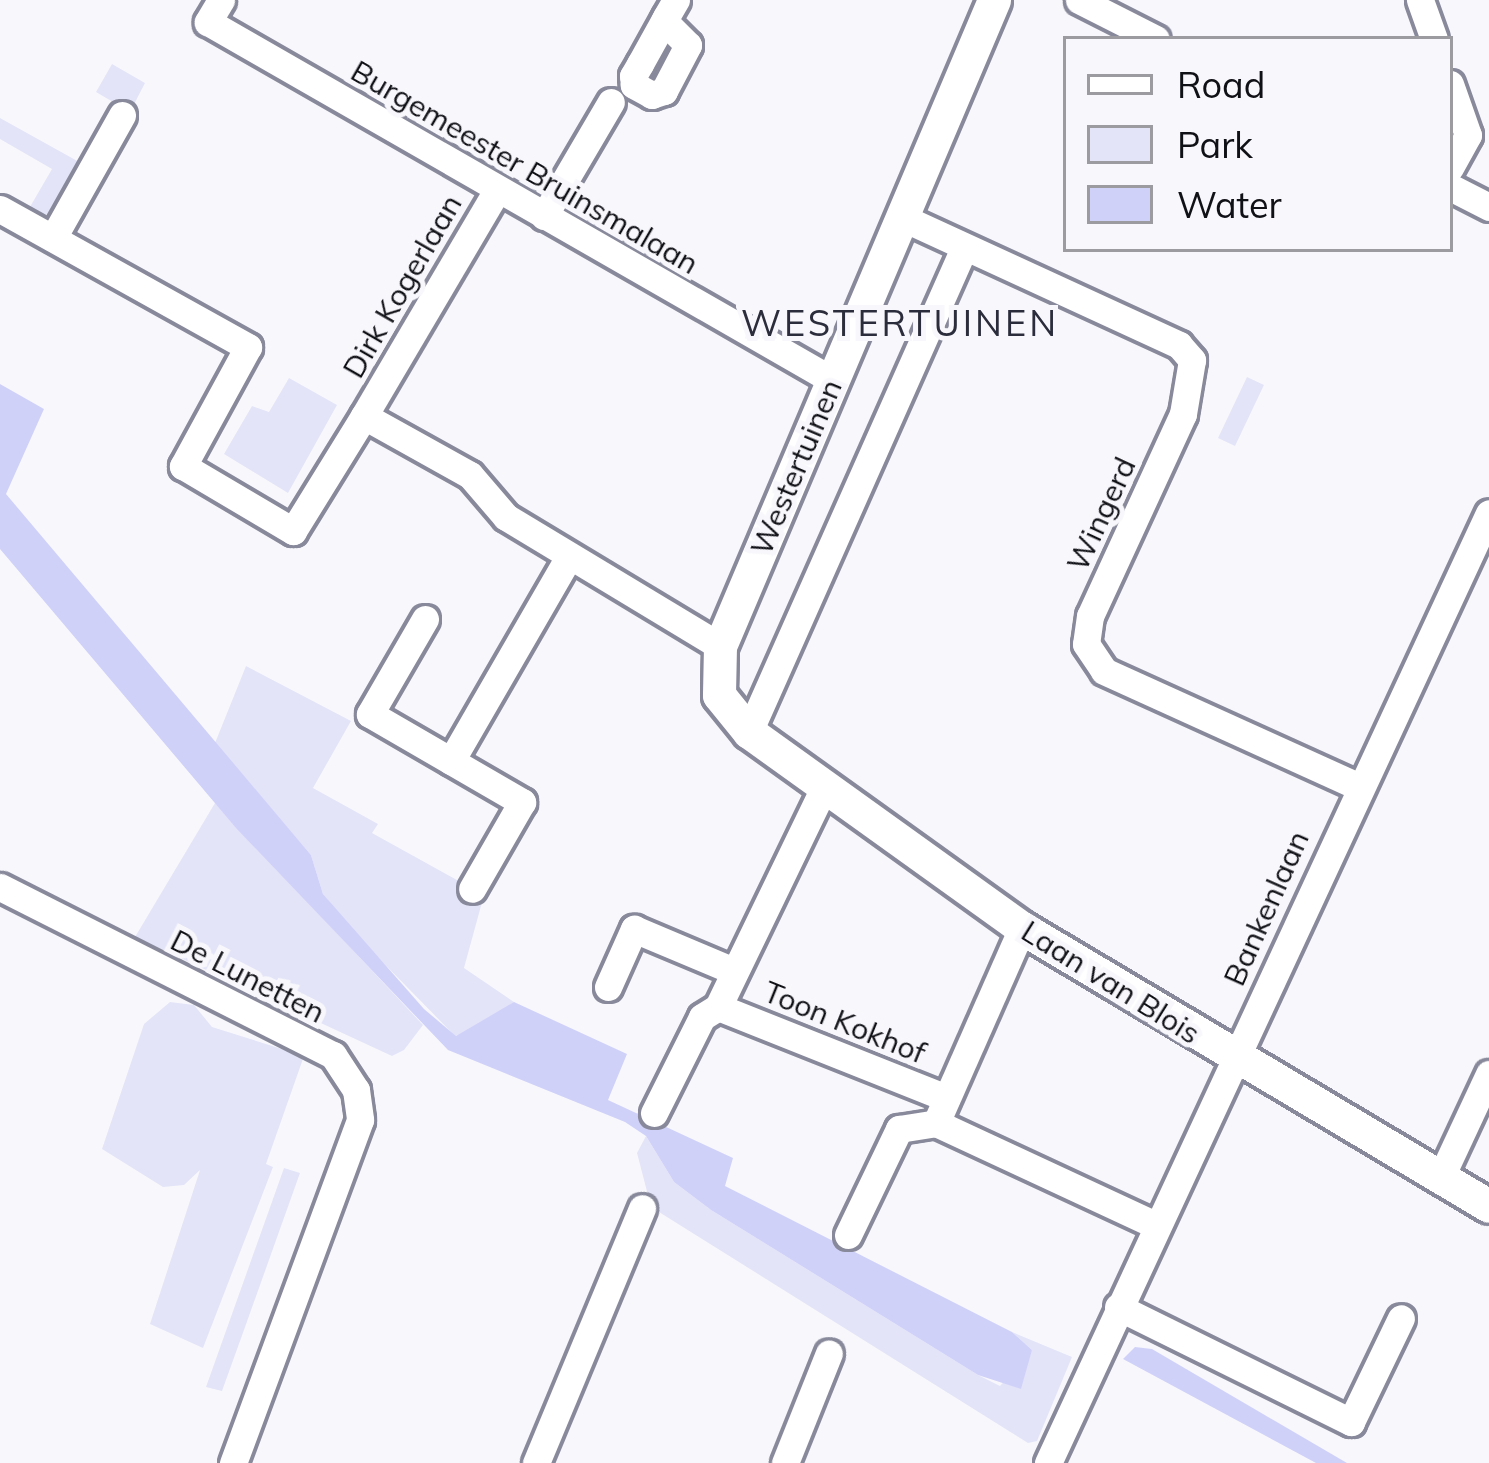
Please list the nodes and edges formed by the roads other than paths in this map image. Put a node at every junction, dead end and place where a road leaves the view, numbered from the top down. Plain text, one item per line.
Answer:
1 (221, 0) edge
2 (994, 0) edge
3 (1078, 0) edge
4 (1420, 0) edge
5 (1150, 36) edge
6 (1433, 36) edge
7 (1453, 92) edge
8 (611, 102) dead end
9 (122, 115) dead end
10 (1453, 162) edge
11 (1453, 189) edge
12 (497, 190) junction
13 (1489, 207) edge
14 (0, 208) edge
15 (544, 216) junction
16 (901, 217) junction
17 (53, 238) junction
18 (964, 248) junction
19 (832, 380) junction
20 (364, 416) junction
21 (1489, 512) edge
22 (1479, 555) edge
23 (569, 557) junction
24 (425, 619) dead end
25 (720, 646) junction
26 (749, 732) junction
27 (452, 761) junction
28 (1358, 787) junction
29 (824, 788) junction
30 (0, 887) edge
31 (472, 889) dead end
32 (1022, 928) junction
33 (734, 971) junction
34 (608, 987) dead end
35 (718, 1006) junction
36 (1234, 1058) junction
37 (1489, 1074) edge
38 (941, 1110) junction
39 (654, 1113) dead end
40 (1440, 1179) junction
41 (1489, 1206) edge
42 (642, 1208) dead end
43 (1156, 1226) junction
44 (848, 1235) dead end
45 (1118, 1307) junction
46 (1401, 1318) dead end
47 (829, 1353) dead end
48 (232, 1463) edge
49 (536, 1463) edge
50 (785, 1463) edge
51 (1048, 1463) edge

1 - 12 street, Burgemeester Bruinsmalaan
2 - 16 street, Westertuinen
3 - 5 street
4 - 6 street
7 - 10 street
8 - 15 street
9 - 17 street
11 - 13 street
12 - 15 street, Burgemeester Bruinsmalaan
12 - 20 street, Dirk Kogerlaan
14 - 17 street
15 - 19 street, Burgemeester Bruinsmalaan
16 - 18 street, Wingerd
16 - 19 street, Westertuinen
17 - 20 street, Dirk Kogerlaan
18 - 26 street
18 - 28 street, Wingerd
19 - 25 street, Westertuinen
20 - 23 street
21 - 22 street, Bankenlaan
22 - 28 street, Bankenlaan
23 - 25 street
23 - 27 street
24 - 27 street
25 - 26 street, Westertuinen
26 - 29 street, Laan van Blois
27 - 31 street
28 - 36 street, Bankenlaan
29 - 32 street, Laan van Blois
29 - 33 street
30 - 48 street, De Lunetten
32 - 36 street, Laan van Blois
32 - 38 street, Toon Kokhof
33 - 34 street
33 - 35 street
35 - 38 street, Toon Kokhof
35 - 39 street
36 - 40 street, Laan van Blois
36 - 43 street, Bankenlaan
37 - 40 street
38 - 43 street, Toon Kokhof
38 - 44 street
40 - 41 street, Laan van Blois
42 - 49 street
43 - 45 street, Bankenlaan
45 - 46 street
45 - 51 street, Bankenlaan
47 - 50 street

